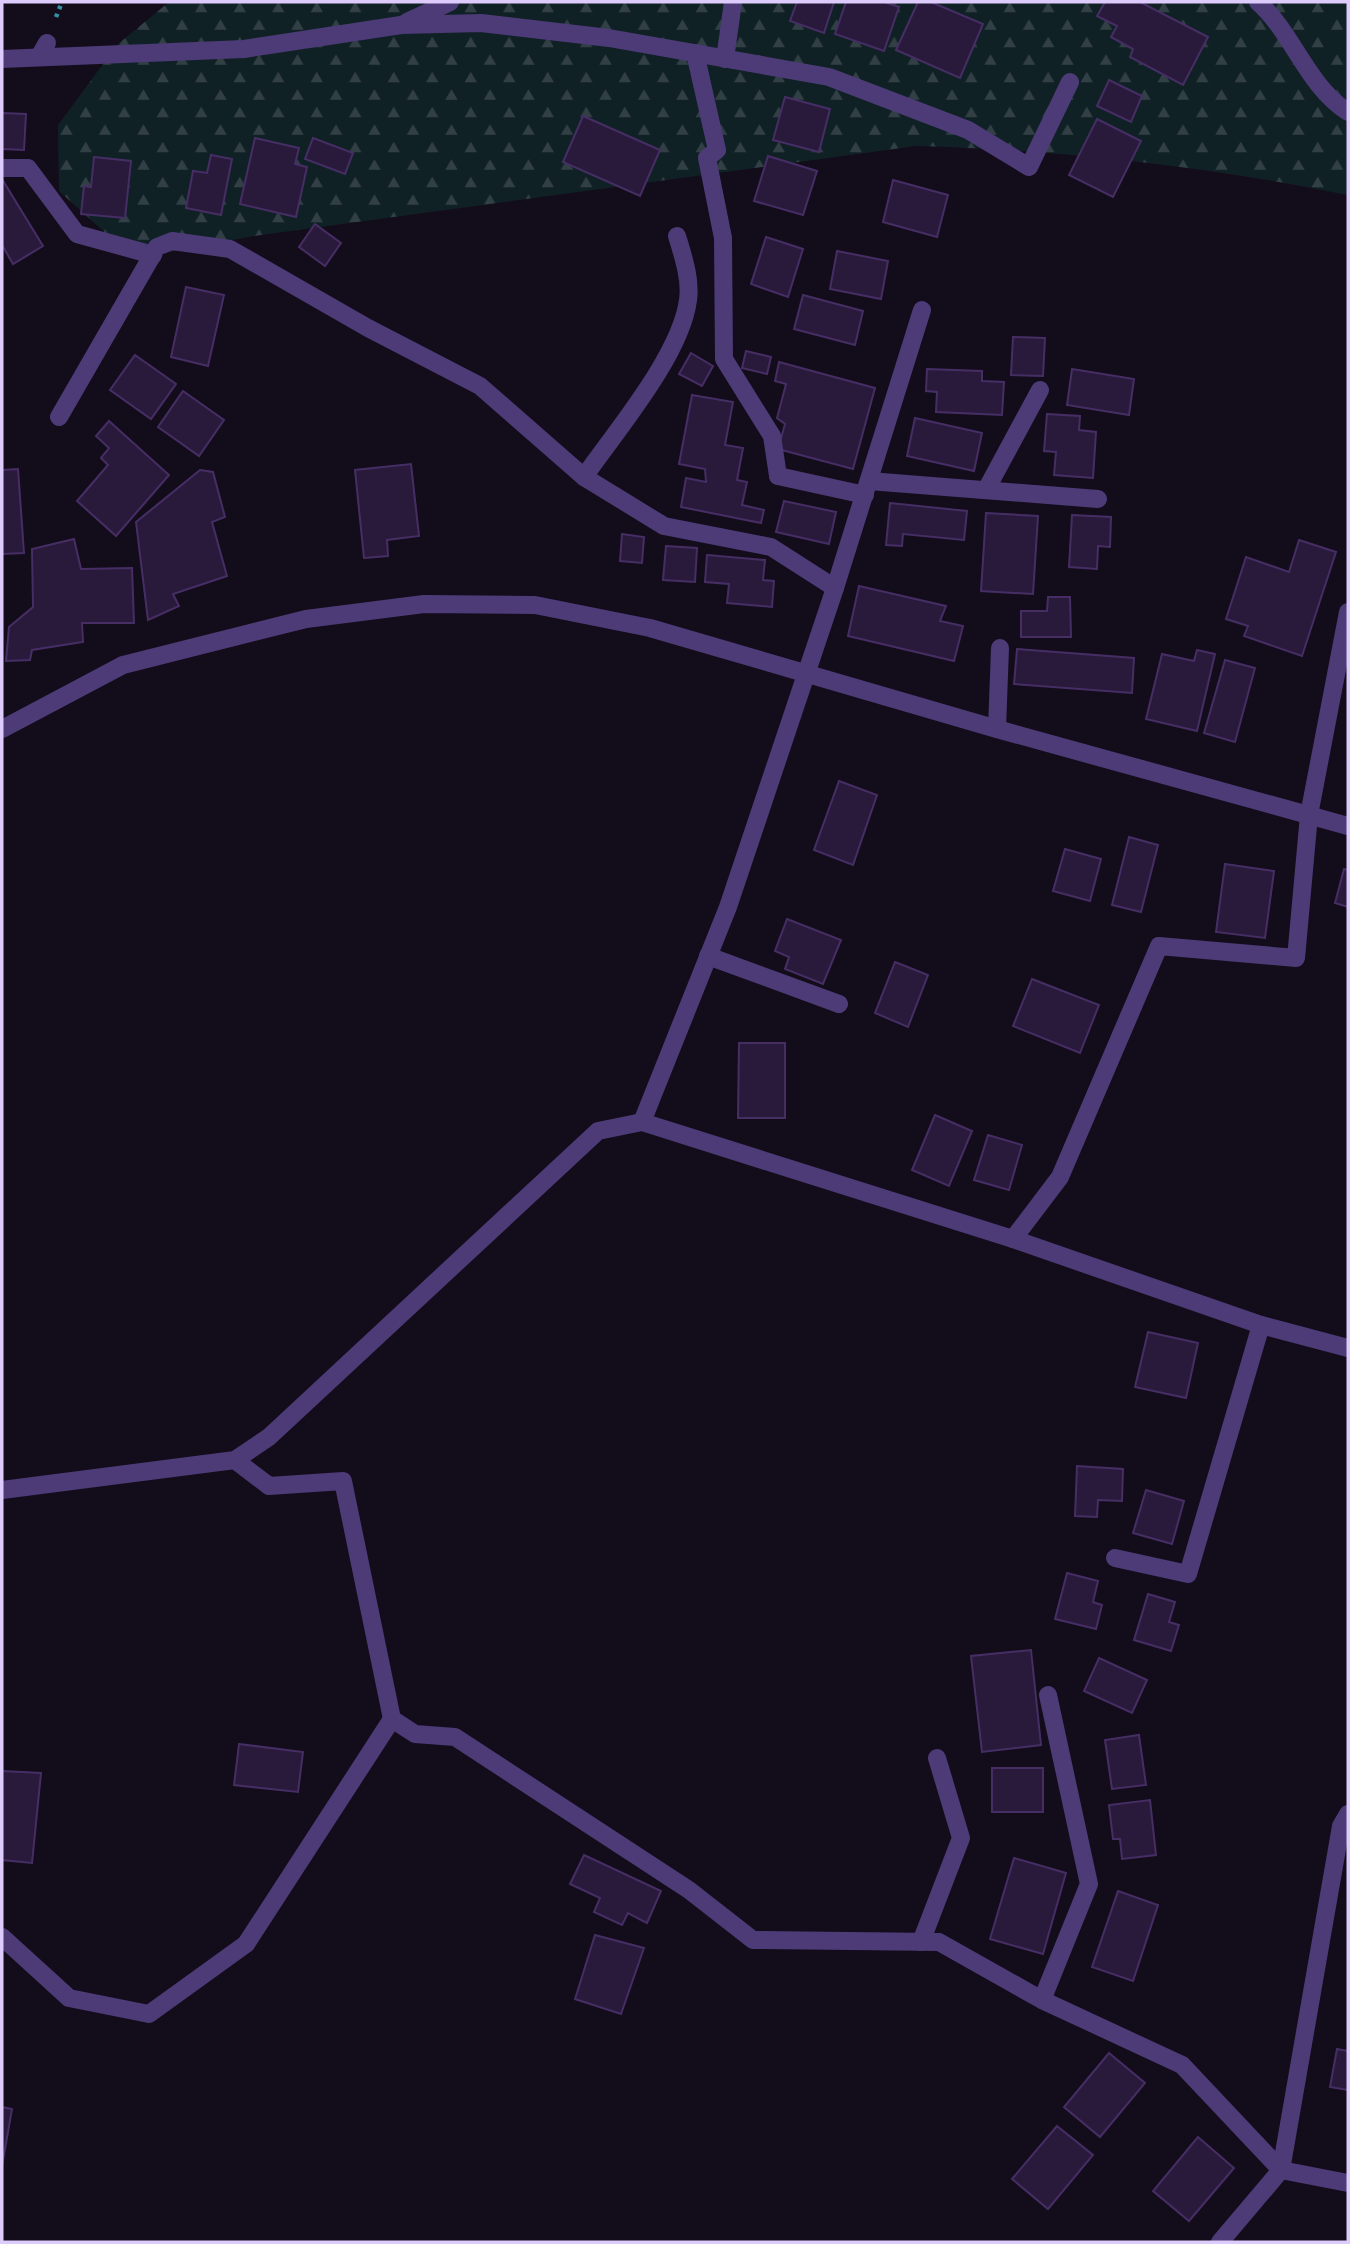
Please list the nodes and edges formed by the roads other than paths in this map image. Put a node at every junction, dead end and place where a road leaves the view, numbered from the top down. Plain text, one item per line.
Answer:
1 (450, 2) edge
2 (733, 2) edge
3 (1258, 2) edge
4 (401, 26) junction
5 (695, 53) junction
6 (2, 59) edge
7 (725, 59) junction
8 (1070, 82) dead end
9 (1348, 112) edge
10 (2, 168) edge
11 (677, 236) dead end
12 (153, 255) junction
13 (922, 310) dead end
14 (1040, 390) dead end
15 (59, 417) dead end
16 (584, 477) junction
17 (867, 488) junction
18 (986, 490) junction
19 (1098, 499) dead end
20 (835, 588) junction
21 (1348, 612) edge
22 (1000, 648) dead end
23 (807, 674) junction
24 (2, 729) edge
25 (998, 729) junction
26 (1309, 815) junction
27 (1348, 826) edge
28 (708, 956) junction
29 (839, 1003) dead end
30 (642, 1122) junction
31 (1013, 1239) junction
32 (1261, 1325) junction
33 (1348, 1348) edge
34 (235, 1460) junction
35 (2, 1490) edge
36 (1115, 1558) dead end
37 (1048, 1695) dead end
38 (392, 1719) junction
39 (937, 1758) dead end
40 (1348, 1814) edge
41 (2, 1937) edge
42 (921, 1942) junction
43 (1042, 2000) junction
44 (1281, 2170) junction
45 (1348, 2183) edge
46 (1220, 2242) edge

1 - 4 street
2 - 7 street
3 - 9 street
4 - 5 street
4 - 6 street
5 - 7 street
5 - 17 street
7 - 8 street
10 - 12 street
11 - 16 street
12 - 15 street
12 - 16 street
13 - 17 street
14 - 18 street
16 - 20 street
17 - 18 street
17 - 20 street
18 - 19 street
20 - 23 street
21 - 26 street
22 - 25 street
23 - 24 street
23 - 25 street
23 - 28 street
25 - 26 street
26 - 27 street
26 - 31 street
28 - 29 street
28 - 30 street
30 - 31 street
30 - 34 street
31 - 32 street
32 - 33 street
32 - 36 street
34 - 35 street
34 - 38 street
37 - 43 street
38 - 41 street
38 - 42 street
39 - 42 street
40 - 44 street
42 - 43 street
43 - 44 street
44 - 45 street
44 - 46 street

